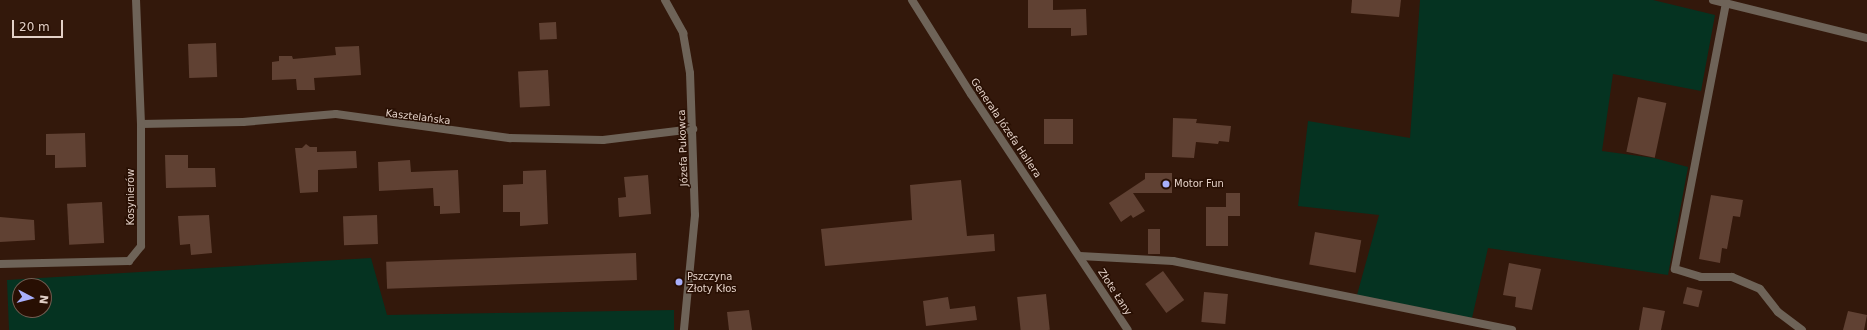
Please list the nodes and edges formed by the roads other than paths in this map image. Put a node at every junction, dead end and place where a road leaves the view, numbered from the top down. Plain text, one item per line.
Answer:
1 (136, 0) edge
2 (665, 0) edge
3 (912, 0) edge
4 (1713, 0) edge
5 (1726, 3) junction
6 (1867, 38) edge
7 (141, 124) junction
8 (693, 129) junction
9 (1080, 256) junction
10 (0, 264) edge
11 (1085, 265) joint
12 (684, 330) edge
13 (1128, 330) edge
14 (1512, 330) edge
15 (1802, 330) edge

1 - 7 street, Kosynierów
2 - 8 street, Józefa Pukowca
3 - 9 street, Generała Józefa Hallera
4 - 5 street
5 - 6 street
5 - 15 street
7 - 8 street, Kasztelańska
7 - 10 street, Kosynierów
8 - 12 street, Józefa Pukowca
9 - 11 street, Generała Józefa Hallera
9 - 14 street
11 - 13 street, Złote Łany

